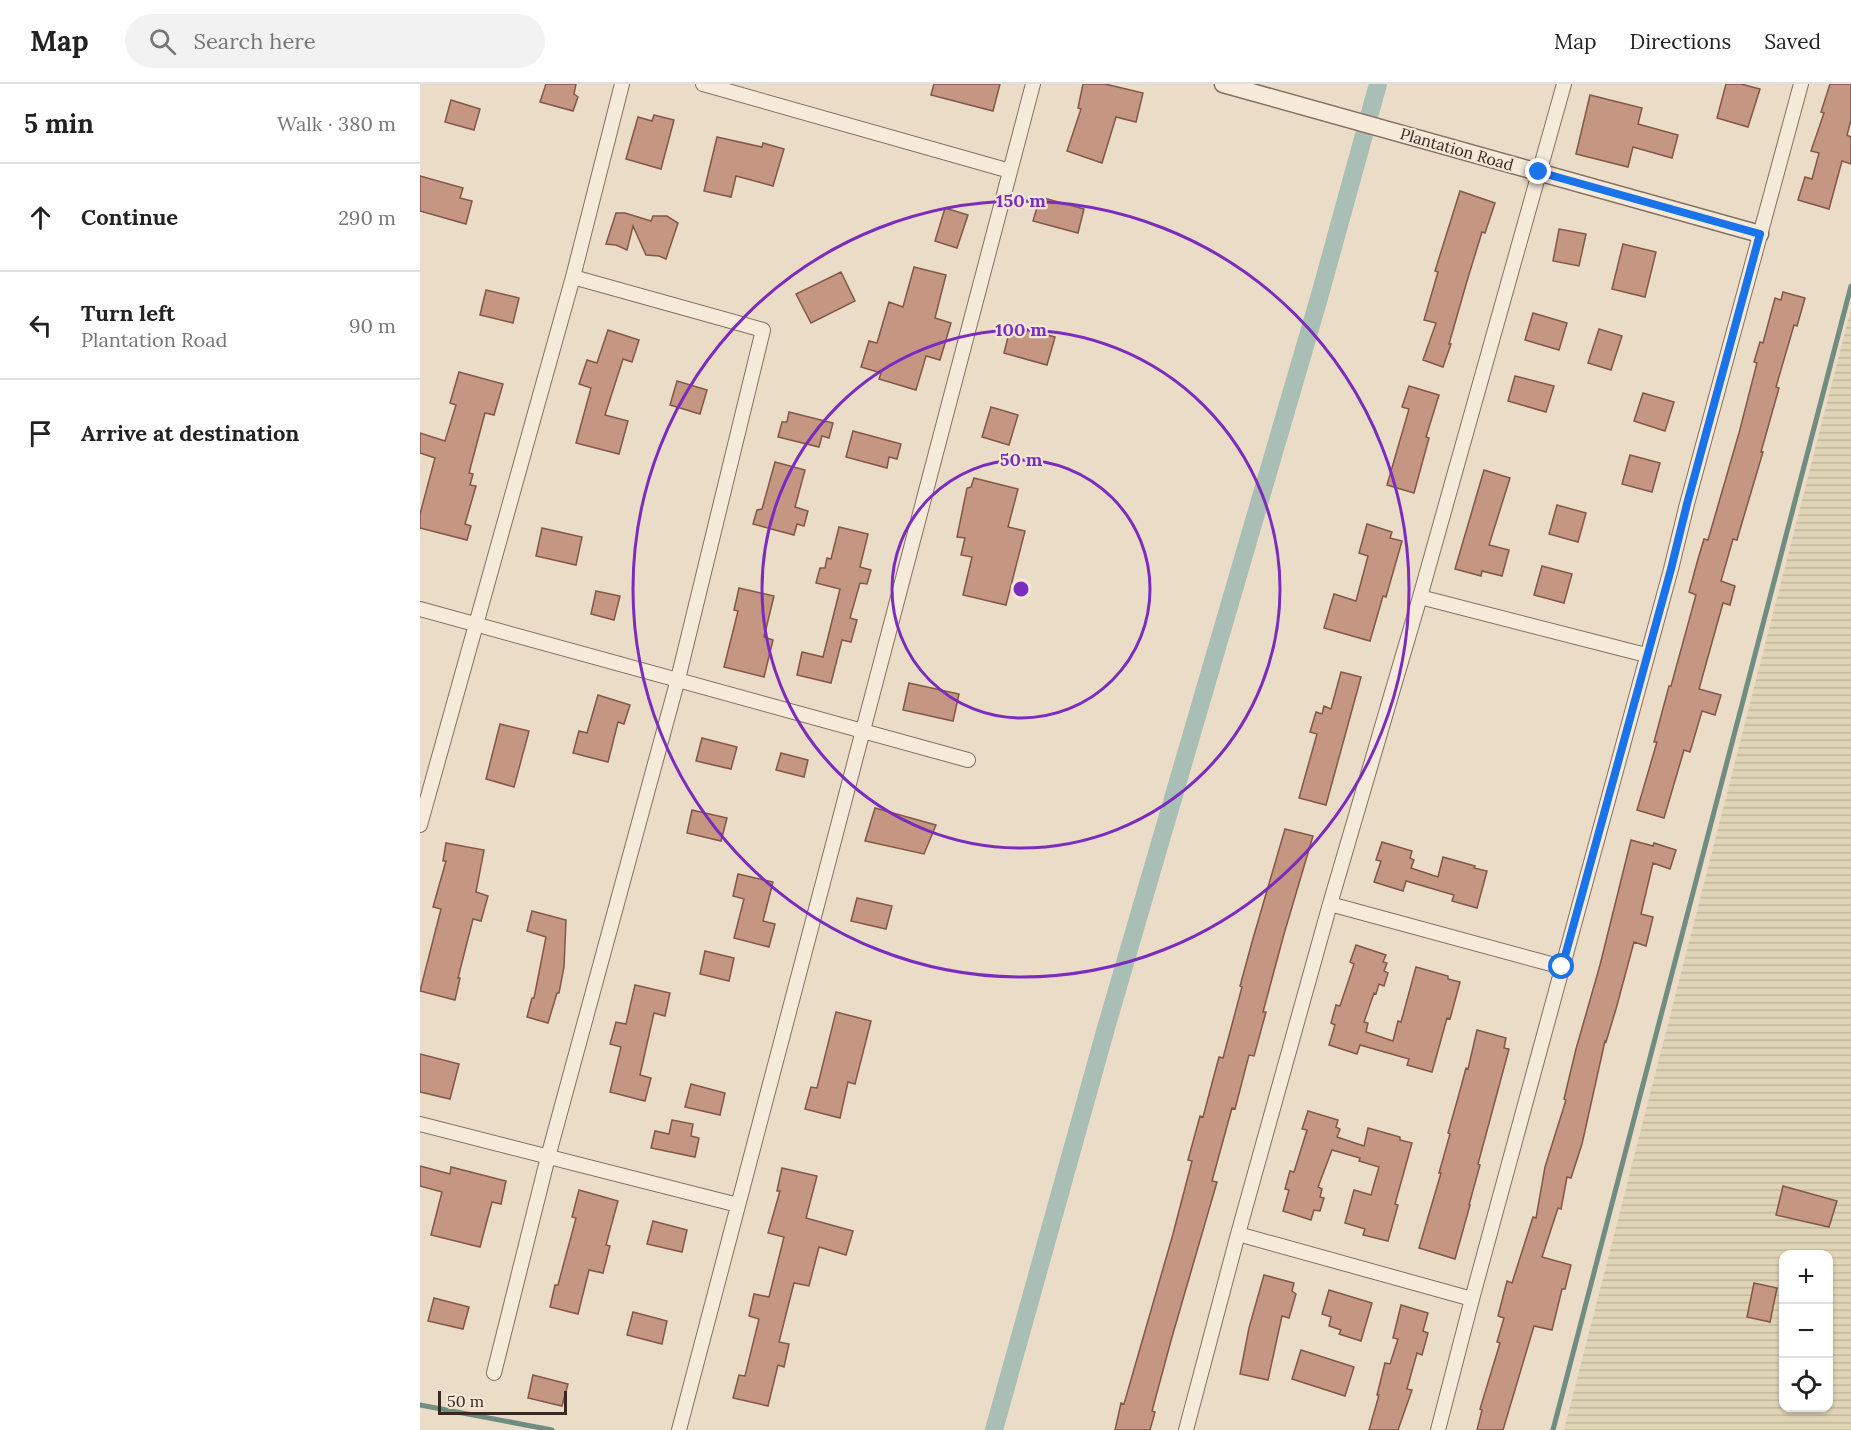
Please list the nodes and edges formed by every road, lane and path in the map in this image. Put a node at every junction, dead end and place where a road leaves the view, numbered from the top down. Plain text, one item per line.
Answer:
1 (622, 84) edge
2 (703, 84) edge
3 (1033, 84) edge
4 (1223, 84) edge
5 (1564, 84) edge
6 (1801, 84) edge
7 (1010, 171) junction
8 (1539, 172) junction
9 (1760, 234) junction
10 (573, 277) junction
11 (1420, 597) junction
12 (420, 609) edge
13 (475, 623) junction
14 (1646, 655) junction
15 (678, 679) junction
16 (862, 731) junction
17 (968, 760) dead end
18 (420, 825) edge
19 (1330, 904) junction
20 (1562, 967) junction
21 (420, 1124) edge
22 (548, 1156) junction
23 (738, 1205) junction
24 (1238, 1234) junction
25 (1472, 1299) junction
26 (494, 1373) dead end
27 (679, 1430) edge
28 (1186, 1430) edge
29 (1438, 1430) edge

1 - 10 street
2 - 7 street
3 - 7 street
4 - 8 street, Plantation Road
5 - 8 street
6 - 9 street
7 - 16 street
8 - 9 street, Plantation Road
8 - 11 street
9 - 14 street
10 - 13 street
10 - 15 street
11 - 14 street
11 - 19 street
12 - 13 street
13 - 15 street
13 - 18 street
14 - 20 street
15 - 16 street
15 - 22 street
16 - 17 street
16 - 23 street
19 - 20 street
19 - 24 street
20 - 25 street
21 - 22 street
22 - 23 street
22 - 26 street
23 - 27 street
24 - 25 street
24 - 28 street
25 - 29 street

